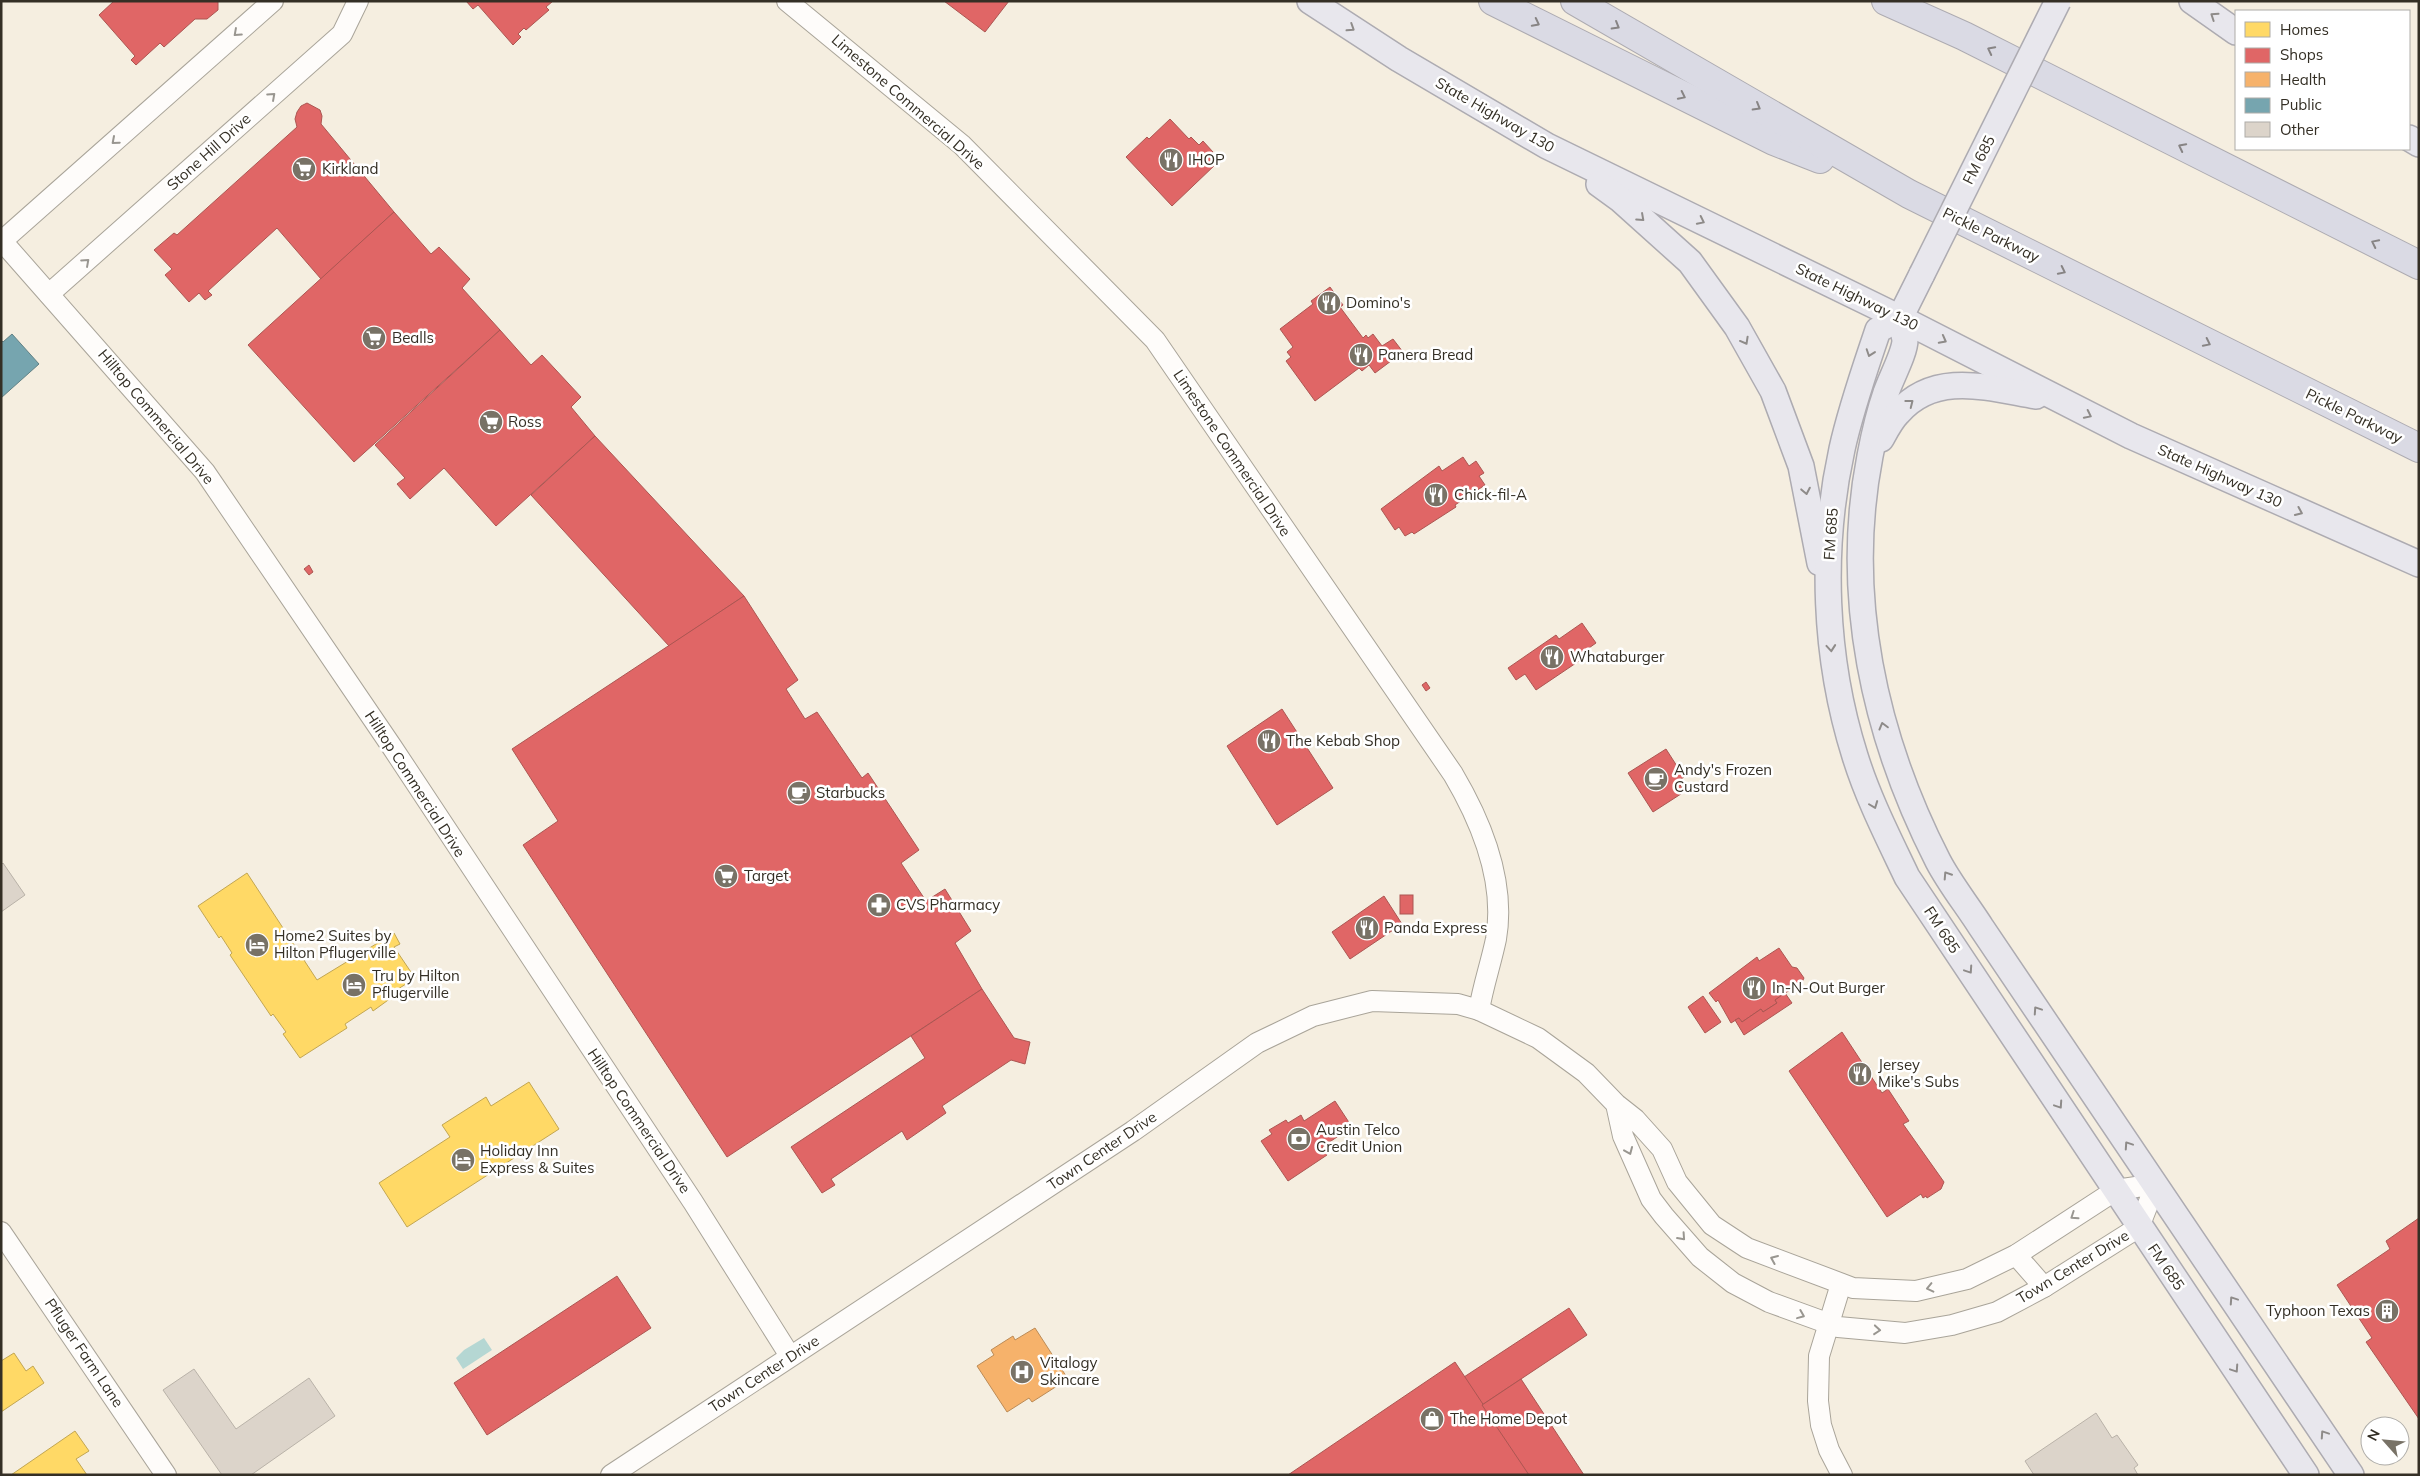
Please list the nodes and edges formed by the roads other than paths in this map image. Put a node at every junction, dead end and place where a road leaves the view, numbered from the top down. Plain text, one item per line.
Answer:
1 (273, 1) edge
2 (358, 1) edge
3 (788, 1) edge
4 (1310, 1) edge
5 (1492, 1) edge
6 (1575, 1) edge
7 (1886, 1) edge
8 (1915, 1) edge
9 (2058, 1) edge
10 (2192, 1) edge
11 (2235, 31) edge
12 (1964, 36) junction
13 (1547, 146) junction
14 (1908, 194) junction
15 (2, 241) edge
16 (2419, 265) edge
17 (49, 294) junction
18 (1900, 318) junction
19 (2057, 399) junction
20 (2419, 448) edge
21 (1870, 455) junction
22 (2419, 564) edge
23 (1828, 600) junction
24 (1479, 1010) junction
25 (1616, 1104) junction
26 (1677, 1182) junction
27 (2156, 1184) junction
28 (2116, 1190) junction
29 (1651, 1199) junction
30 (2139, 1227) junction
31 (1, 1232) edge
32 (2016, 1255) junction
33 (1841, 1284) junction
34 (2044, 1287) junction
35 (1829, 1325) junction
36 (790, 1356) junction
37 (166, 1475) edge
38 (612, 1475) edge
39 (1842, 1475) edge
40 (2306, 1475) edge
41 (2351, 1475) edge

1 -> 15 street
17 -> 2 street, Stone Hill Drive
3 - 24 street, Limestone Commercial Drive
4 -> 13 main road, State Highway 130 / FM 685
5 -> 14 highway
6 -> 14 highway, Pickle Parkway
7 - 12 highway
8 - 12 highway
9 - 18 main road, FM 685 / FM 685, bridge
11 -> 10 main road
16 -> 12 highway
13 -> 18 main road, State Highway 130
13 -> 23 main road, FM 685
14 -> 20 highway, Pickle Parkway
15 - 17 street, Hilltop Commercial Drive
17 - 36 street, Hilltop Commercial Drive
18 -> 19 main road, State Highway 130
18 - 21 main road, FM 685 / FM 685
18 -> 23 main road, FM 685
21 -> 19 main road
19 -> 22 main road, State Highway 130
27 -> 21 main road, FM 685 / FM 685
23 -> 28 main road, FM 685 / FM 685
24 - 25 street, Town Center Drive
24 - 36 street, Town Center Drive
25 - 26 street, Town Center Drive
25 -> 29 street, Town Center Drive
26 - 29 street
33 -> 26 street, Town Center Drive
27 - 28 street, Town Center Drive
27 - 30 street, Town Center Drive
41 -> 27 main road, FM 685 / FM 685
28 - 30 main road, FM 685 / FM 685
28 -> 32 street, Town Center Drive
29 -> 35 street, Town Center Drive
30 - 34 street, Town Center Drive
30 -> 40 main road, FM 685 / FM 685
31 - 37 street, Pfluger Farm Lane
32 -> 33 street, Town Center Drive
32 - 34 street
33 - 35 street
35 -> 34 street, Town Center Drive
35 - 39 street
36 - 38 street, Town Center Drive

